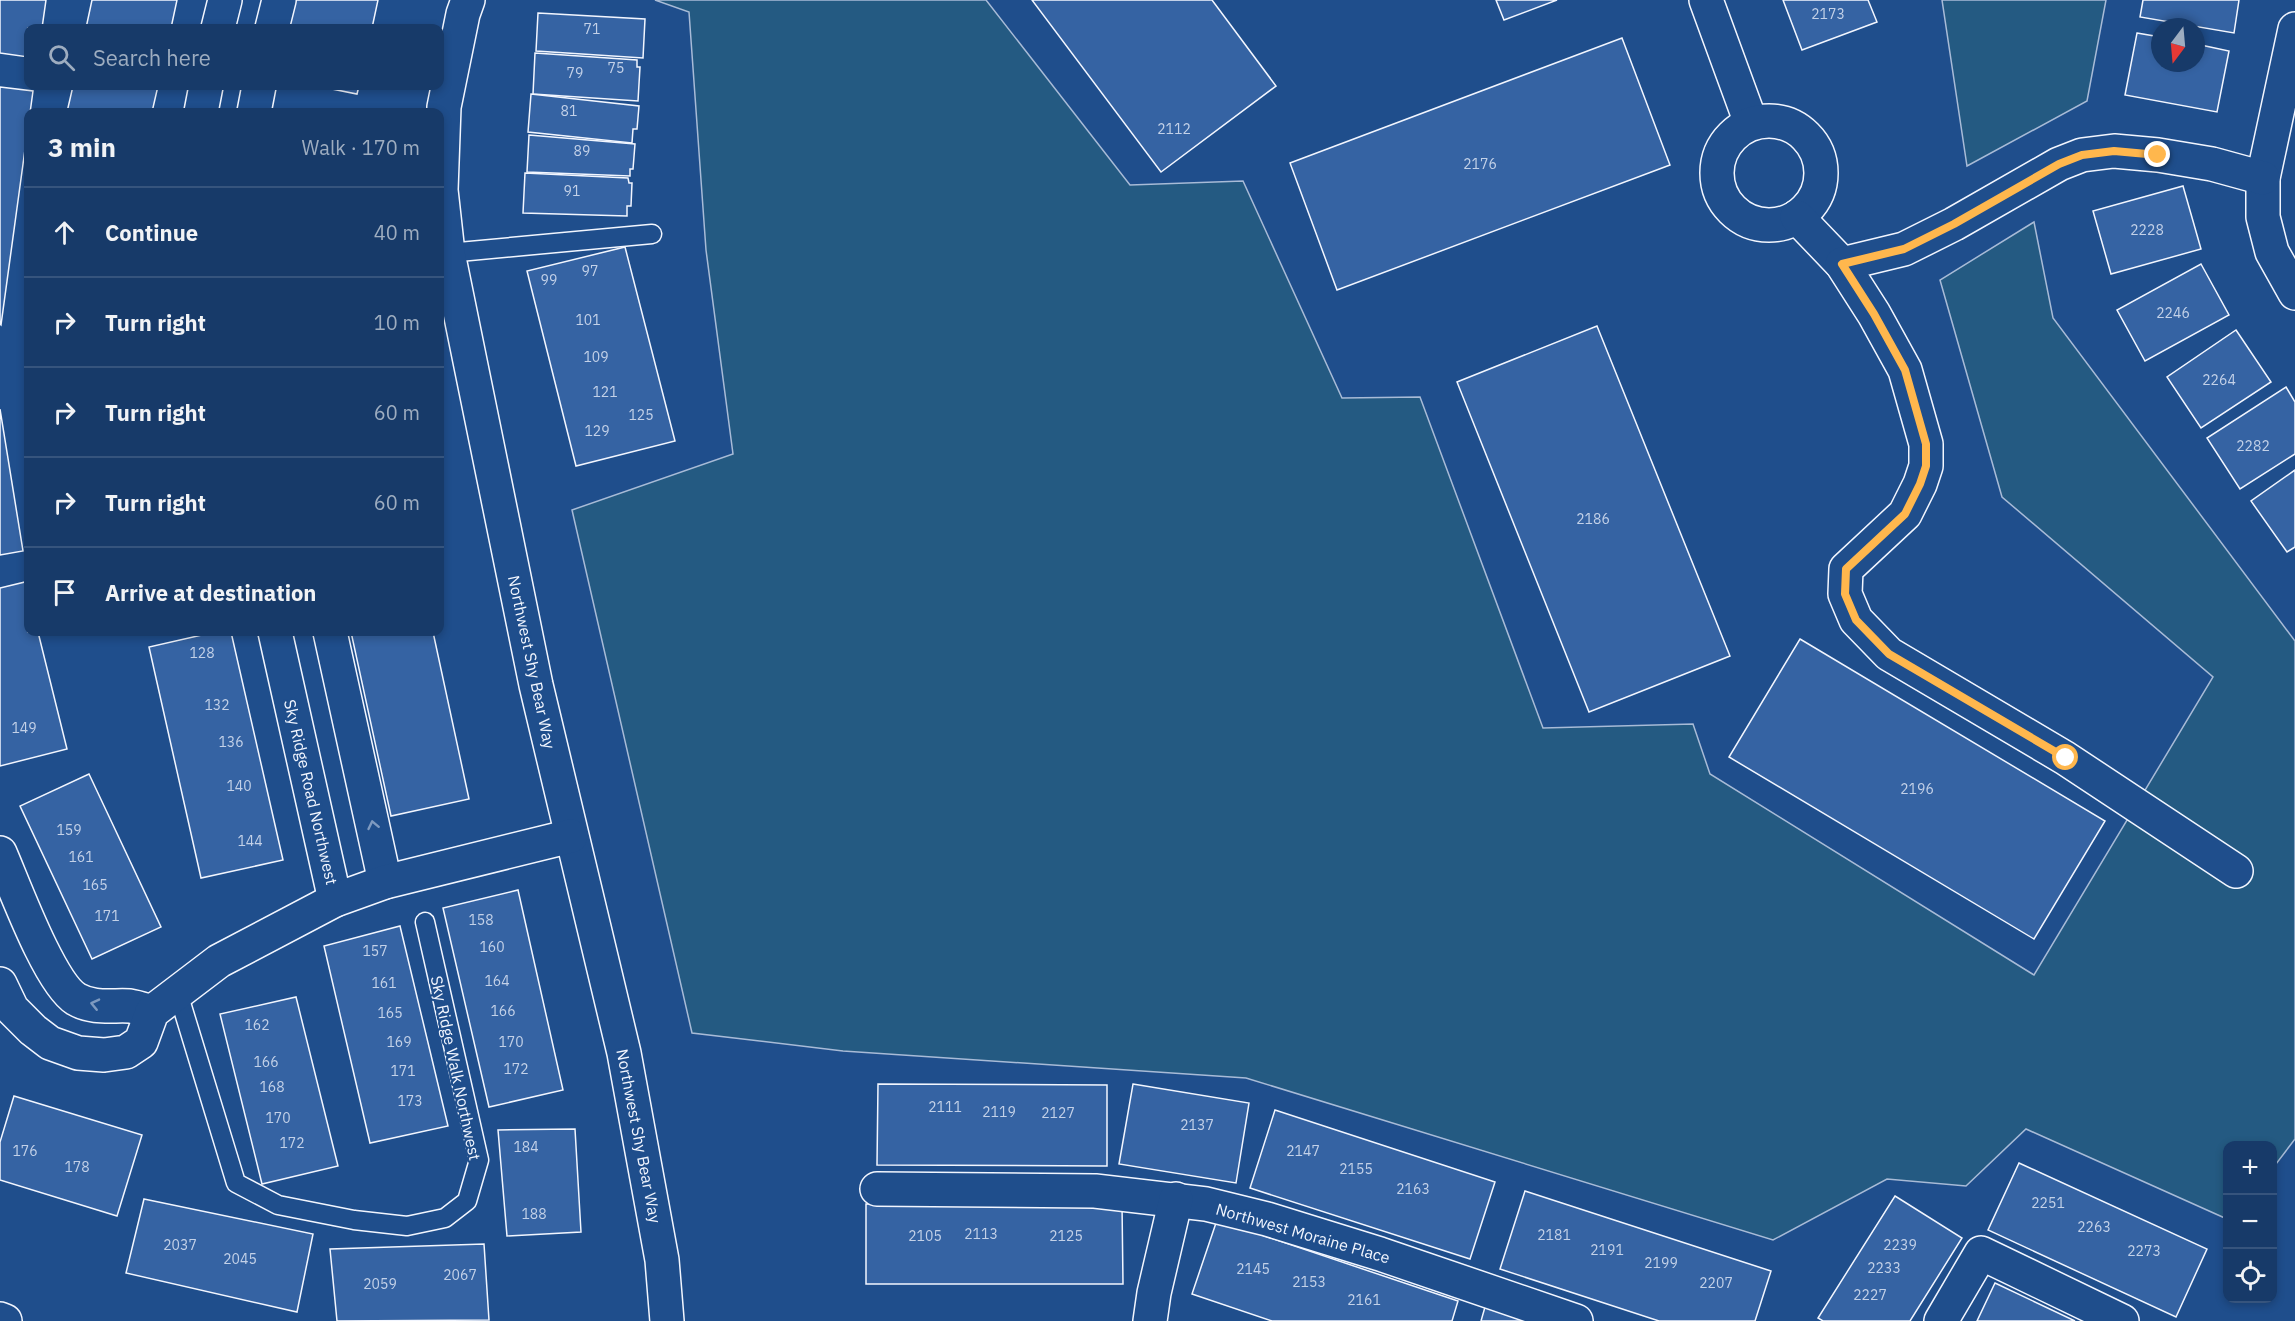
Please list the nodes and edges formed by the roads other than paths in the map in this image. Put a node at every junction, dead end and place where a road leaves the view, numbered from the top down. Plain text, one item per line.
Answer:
1 (225, 0) edge
2 (279, 0) edge
3 (468, 0) edge
4 (1706, 0) edge
5 (219, 24) edge
6 (273, 24) edge
7 (2295, 29) edge
8 (205, 90) edge
9 (258, 90) edge
10 (202, 108) edge
11 (256, 108) edge
12 (444, 108) edge
13 (1751, 123) junction
14 (2264, 178) junction
15 (444, 217) edge
16 (1797, 217) junction
17 (652, 234) dead end
18 (448, 253) junction
19 (1842, 264) junction
20 (2295, 293) edge
21 (276, 636) edge
22 (331, 636) edge
23 (571, 836) junction
24 (0, 853) edge
25 (2236, 871) dead end
26 (386, 882) junction
27 (335, 900) junction
28 (425, 922) dead end
29 (0, 984) edge
30 (165, 1003) junction
31 (877, 1189) dead end
32 (1176, 1199) junction
33 (0, 1319) edge
34 (5, 1321) edge
35 (667, 1321) edge
36 (1150, 1321) edge
37 (1576, 1321) edge
38 (1941, 1321) edge
39 (2122, 1321) edge

1 - 5 street
2 - 6 street
3 - 12 street, Northwest Shy Bear Way
4 - 13 street
7 - 14 street
8 - 10 street
9 - 11 street
13 - 16 street
13 - 16 street
14 - 19 street
14 - 20 street
15 - 18 street, Northwest Shy Bear Way
16 - 19 street
17 - 18 lane
18 - 23 street, Northwest Shy Bear Way
19 - 25 street
21 - 27 street, Sky Ridge Road Northwest
26 -> 22 street
23 - 26 street, Sky Ridge Road Northwest
23 - 35 street, Northwest Shy Bear Way
30 -> 24 street
26 - 27 street, Sky Ridge Road Northwest
27 - 30 street
28 - 30 lane, Sky Ridge Walk Northwest
29 - 30 street
31 - 32 street, Northwest Moraine Place
32 - 36 street
32 - 37 street, Northwest Moraine Place
33 - 34 street
38 - 39 street

